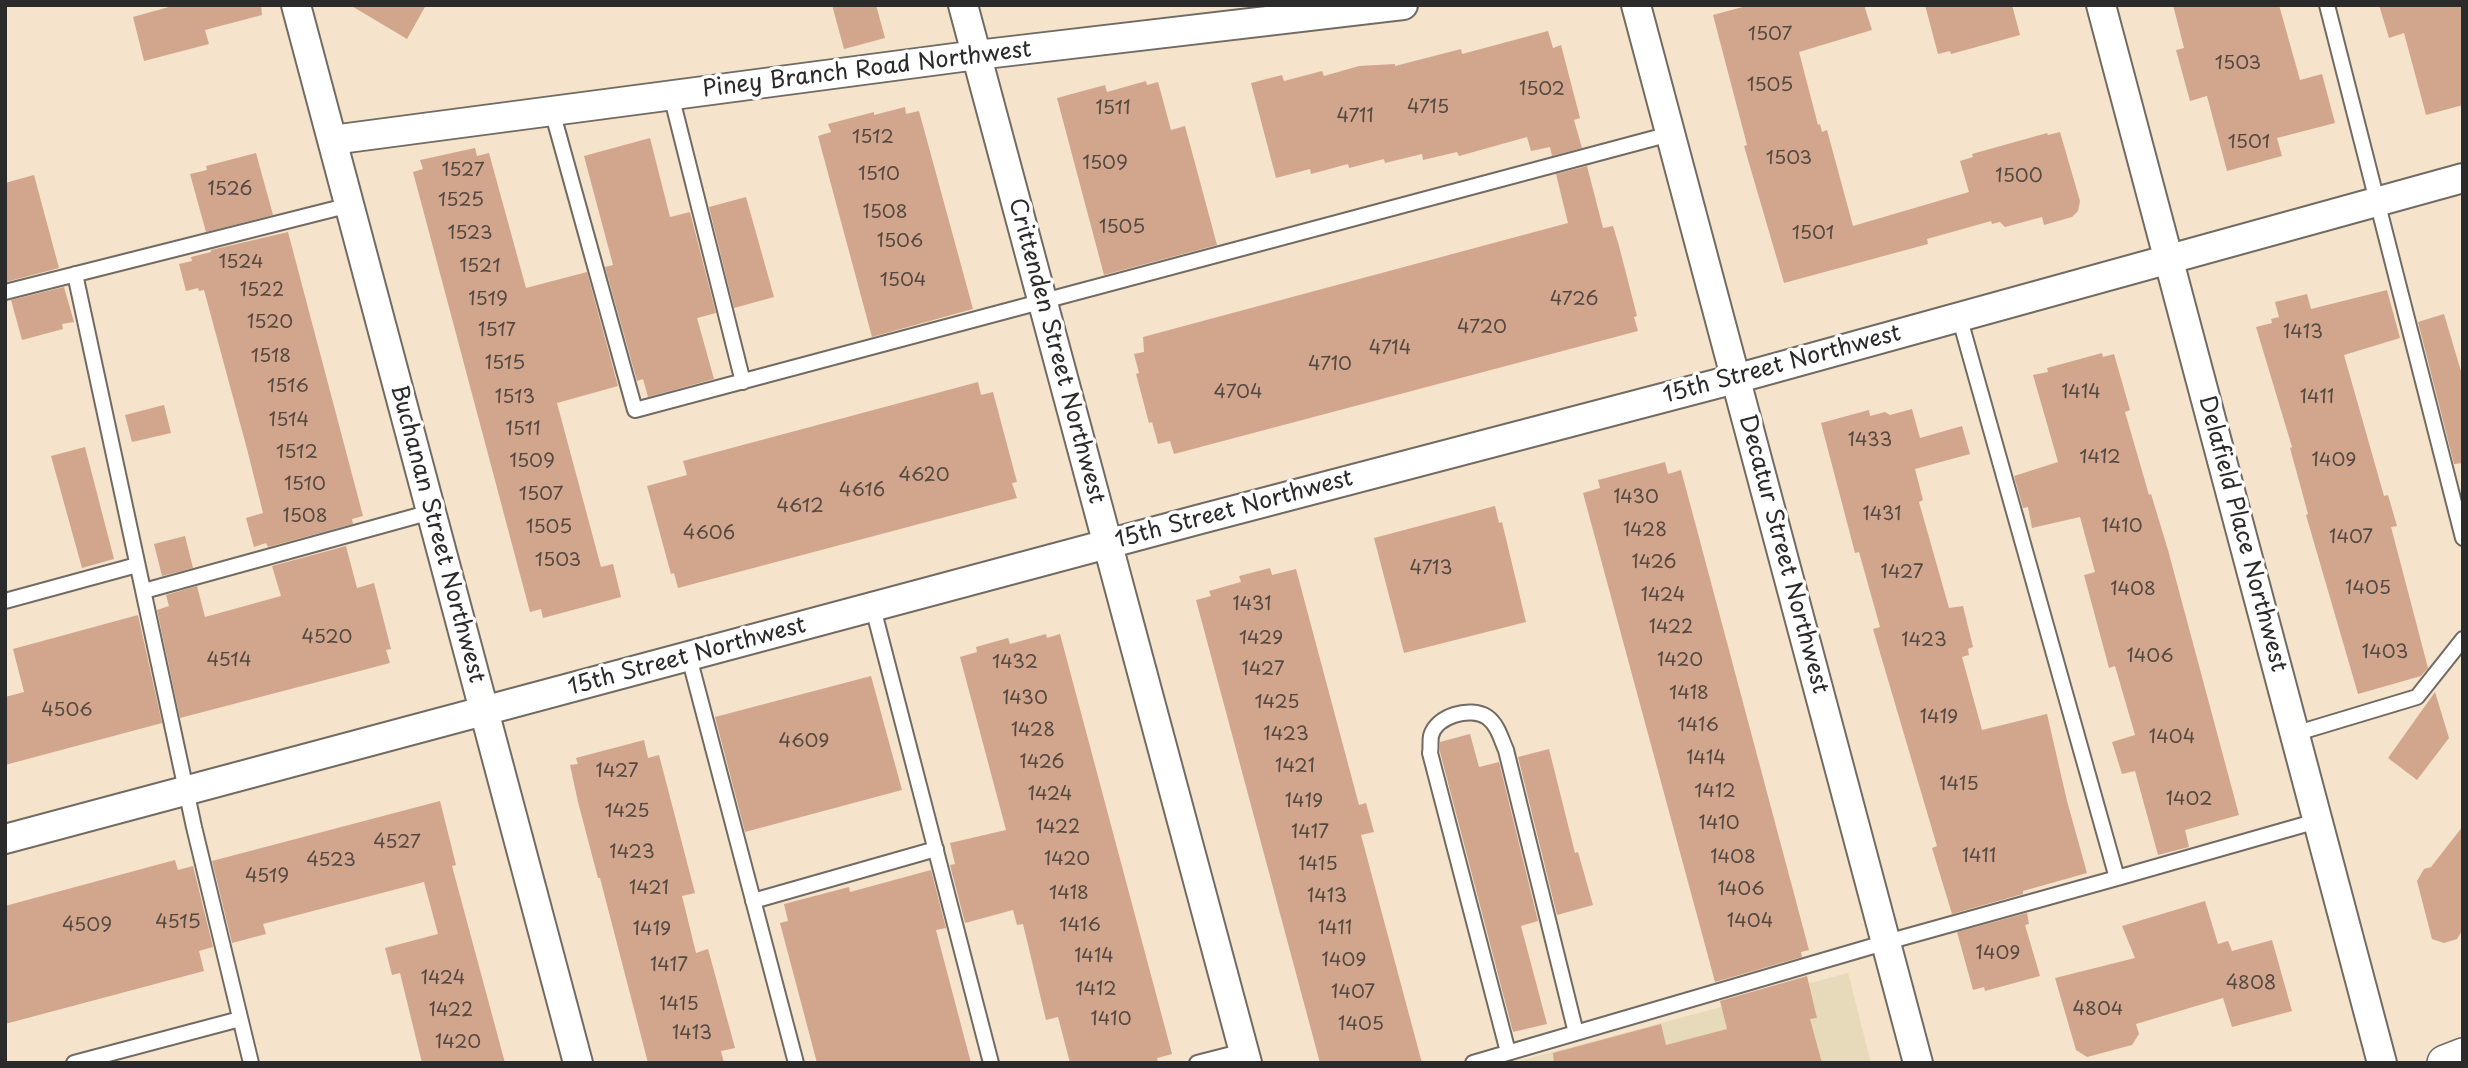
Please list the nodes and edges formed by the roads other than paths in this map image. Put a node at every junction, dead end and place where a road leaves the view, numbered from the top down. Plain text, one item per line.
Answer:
1 (296, 5) edge
2 (963, 5) edge
3 (1403, 5) edge
4 (1636, 5) edge
5 (2101, 5) edge
6 (2327, 5) edge
7 (977, 55) junction
8 (671, 95) junction
9 (552, 111) junction
10 (1670, 134) junction
11 (332, 140) junction
12 (2463, 178) edge
13 (2377, 202) junction
14 (350, 205) junction
15 (2168, 258) junction
16 (75, 274) junction
17 (5, 292) edge
18 (1043, 302) junction
19 (1959, 316) junction
20 (1735, 379) junction
21 (743, 382) junction
22 (431, 512) junction
23 (2463, 538) edge
24 (1107, 544) junction
25 (137, 565) junction
26 (144, 591) junction
27 (5, 601) edge
28 (873, 608) junction
29 (2463, 639) edge
30 (689, 657) junction
31 (485, 711) junction
32 (2294, 734) junction
33 (186, 790) junction
34 (2318, 821) junction
35 (5, 839) edge
36 (936, 849) junction
37 (2117, 878) junction
38 (753, 901) junction
39 (1887, 942) junction
40 (240, 1019) junction
41 (1576, 1033) junction
42 (1508, 1052) junction
43 (2463, 1056) edge
44 (1246, 1057) edge
45 (74, 1063) edge
46 (251, 1063) edge
47 (578, 1063) edge
48 (796, 1063) edge
49 (991, 1063) edge
50 (1197, 1063) edge
51 (1472, 1063) edge
52 (1918, 1063) edge
53 (2382, 1063) edge
54 (2445, 1063) edge

1 - 11 street, Buchanan Street Northwest
2 - 7 street, Crittenden Street Northwest
3 - 7 street, Piney Branch Road Northwest
4 - 10 street, Decatur Street Northwest
5 - 15 street, Delafield Place Northwest
6 - 13 lane
7 - 8 street, Piney Branch Road Northwest
7 - 18 street, Crittenden Street Northwest
8 - 9 street, Piney Branch Road Northwest
8 - 21 lane
9 - 11 street, Piney Branch Road Northwest
9 - 21 lane
10 - 18 lane
10 - 20 street, Decatur Street Northwest
11 - 14 street, Buchanan Street Northwest
12 - 13 street, 15th Street Northwest
13 - 15 street, 15th Street Northwest
13 - 23 lane
14 - 16 lane
14 - 22 street, Buchanan Street Northwest
15 - 19 street, 15th Street Northwest
15 - 32 street, Delafield Place Northwest
16 - 17 lane
16 - 25 lane
18 - 21 lane
18 - 24 street, Crittenden Street Northwest
19 - 20 street, 15th Street Northwest
19 - 37 lane
20 - 24 street, 15th Street Northwest
20 - 39 street, Decatur Street Northwest
22 - 26 lane
22 - 31 street, Buchanan Street Northwest
24 - 28 street, 15th Street Northwest
24 - 44 street, Crittenden Street Northwest
25 - 26 lane
25 - 27 lane
26 - 33 lane
28 - 30 street, 15th Street Northwest
28 - 36 lane
29 - 32 lane
30 - 31 street, 15th Street Northwest
30 - 38 lane
31 - 33 street, 15th Street Northwest
31 - 47 street, Buchanan Street Northwest
32 - 34 street, Delafield Place Northwest
33 - 35 street, 15th Street Northwest
33 - 40 lane
34 - 37 lane
34 - 53 street, Delafield Place Northwest
36 - 38 lane
36 - 49 lane
37 - 39 lane
38 - 48 lane
39 - 41 lane
39 - 52 street, Decatur Street Northwest
40 - 45 lane
40 - 46 lane
41 - 42 lane
41 - 42 lane
42 - 51 lane
43 - 54 street
44 - 50 lane

